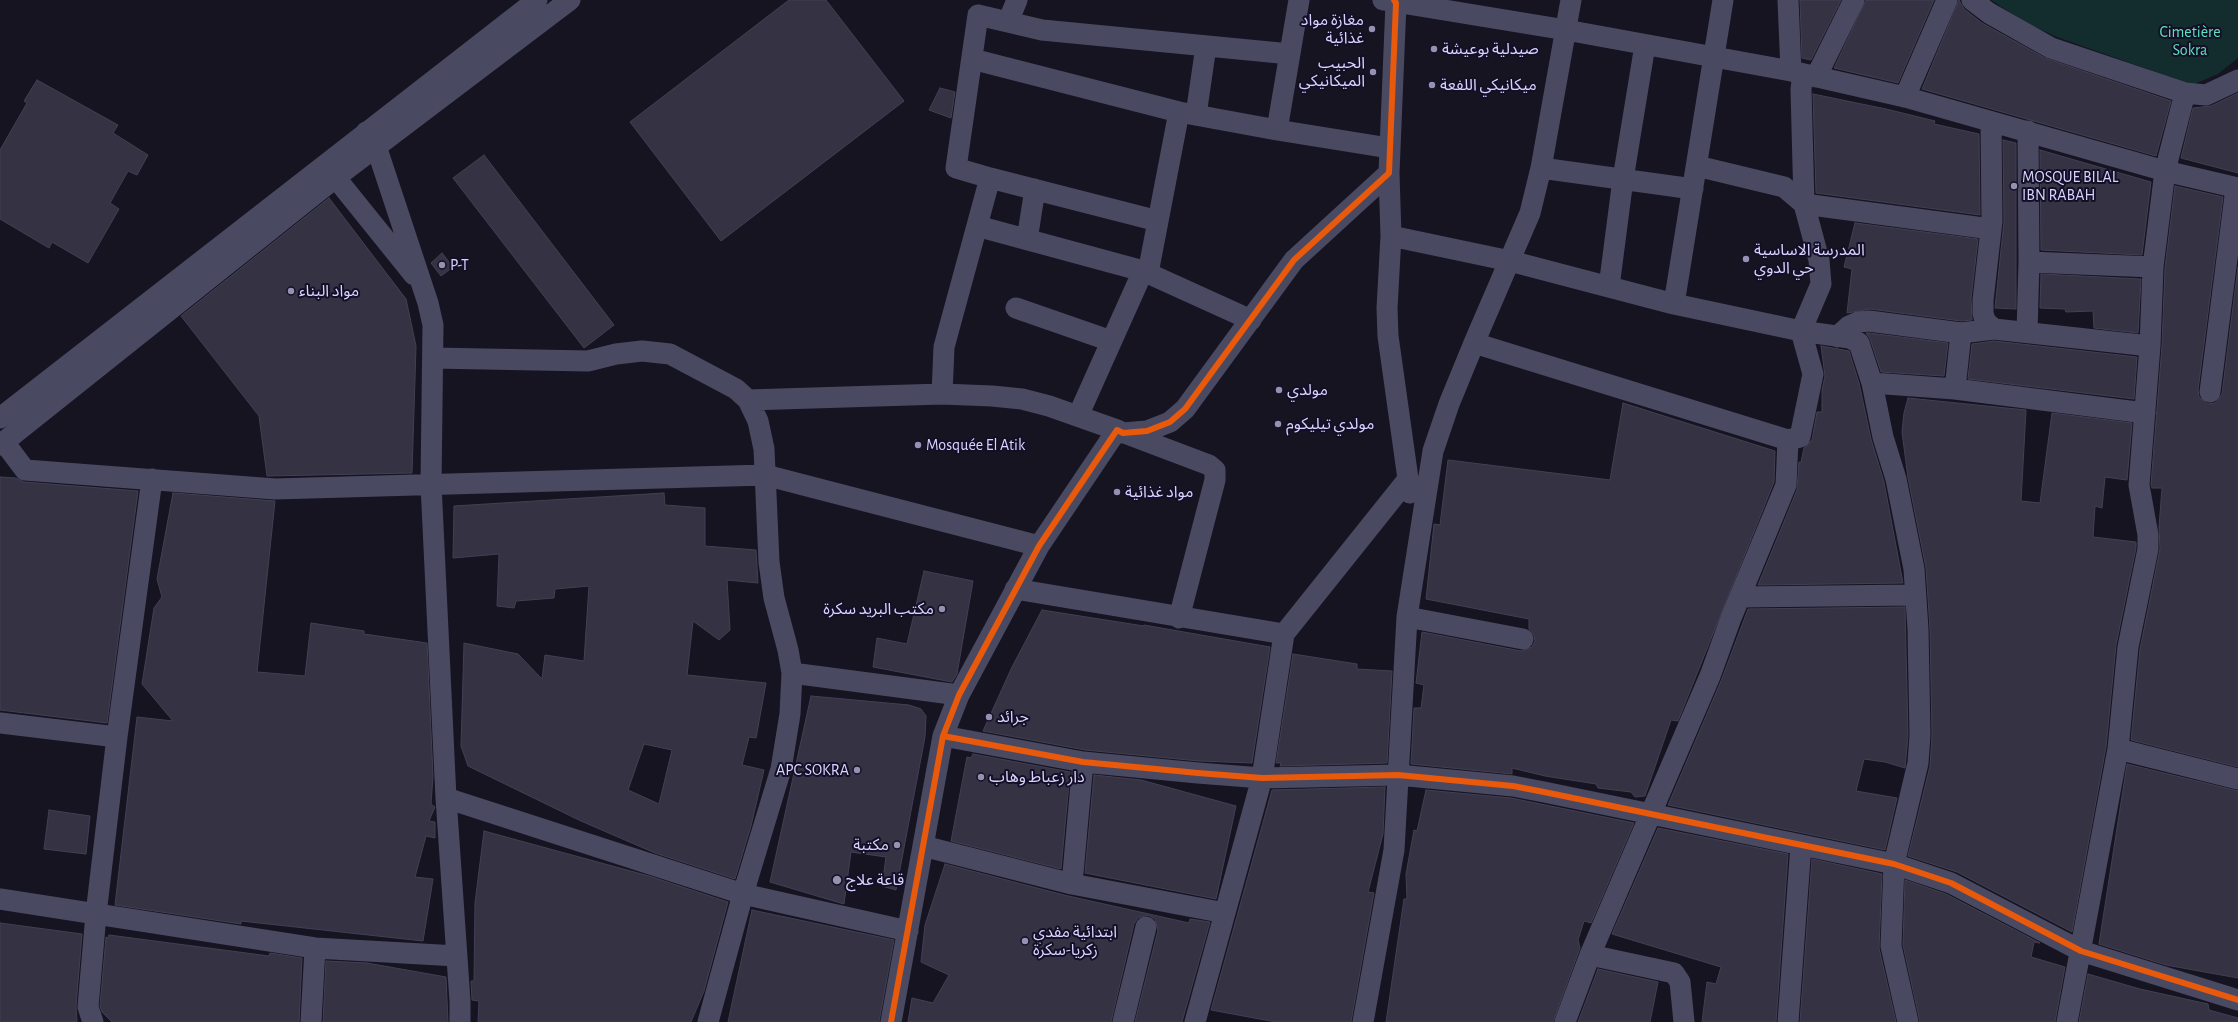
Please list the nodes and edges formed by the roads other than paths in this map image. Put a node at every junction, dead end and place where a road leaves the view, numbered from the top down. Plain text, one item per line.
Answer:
1 (537, 0) edge
2 (570, 0) edge
3 (1017, 0) edge
4 (1299, 0) edge
5 (1571, 0) edge
6 (1723, 0) edge
7 (1788, 0) edge
8 (1854, 0) edge
9 (1947, 0) edge
10 (1972, 0) edge
11 (1391, 1) edge
12 (1483, 8) edge
13 (1008, 22) junction
14 (1566, 30) junction
15 (1645, 45) junction
16 (1206, 46) junction
17 (1290, 54) junction
18 (1715, 56) junction
19 (972, 59) junction
20 (1803, 74) junction
21 (2238, 80) edge
22 (2185, 93) junction
23 (1905, 97) junction
24 (1188, 113) junction
25 (1991, 122) junction
26 (1277, 130) junction
27 (2028, 131) junction
28 (371, 139) junction
29 (1389, 148) junction
30 (1697, 166) junction
31 (1541, 168) junction
32 (330, 171) junction
33 (2165, 171) junction
34 (1389, 173) junction
35 (990, 178) junction
36 (1623, 179) junction
37 (2237, 188) edge
38 (1035, 189) junction
39 (1693, 189) junction
40 (1804, 204) junction
41 (1158, 221) junction
42 (977, 226) junction
43 (1992, 229) junction
44 (1391, 236) junction
45 (1028, 240) junction
46 (1510, 261) junction
47 (2029, 262) junction
48 (2153, 267) junction
49 (1145, 272) junction
50 (2231, 275) edge
51 (423, 286) junction
52 (1609, 287) junction
53 (1674, 304) junction
54 (1016, 308) dead end
55 (1251, 320) junction
56 (1994, 329) junction
57 (1800, 331) junction
58 (2027, 332) junction
59 (1961, 333) junction
60 (1837, 337) junction
61 (1111, 341) junction
62 (1474, 343) junction
63 (2150, 346) junction
64 (433, 358) junction
65 (1872, 383) junction
66 (1955, 389) junction
67 (2210, 392) dead end
68 (942, 394) junction
69 (748, 400) junction
70 (2145, 413) junction
71 (1078, 416) junction
72 (0, 418) edge
73 (1120, 432) junction
74 (1788, 440) junction
75 (2, 444) edge
76 (765, 475) junction
77 (152, 479) junction
78 (1408, 479) junction
79 (431, 484) junction
80 (1039, 546) junction
81 (1417, 546) junction
82 (1015, 589) junction
83 (1916, 595) junction
84 (1740, 597) junction
85 (1179, 618) junction
86 (1407, 618) junction
87 (1284, 634) junction
88 (1523, 639) dead end
89 (792, 673) junction
90 (959, 695) junction
91 (0, 723) edge
92 (943, 736) junction
93 (117, 737) junction
94 (2118, 750) junction
95 (1083, 762) junction
96 (1398, 775) junction
97 (1262, 778) junction
98 (2238, 779) edge
99 (446, 798) junction
100 (1651, 815) junction
101 (1801, 845) junction
102 (923, 846) junction
103 (1894, 864) junction
104 (1072, 884) junction
105 (744, 894) junction
106 (0, 899) edge
107 (1225, 913) junction
108 (96, 914) junction
109 (1146, 927) dead end
110 (908, 931) junction
111 (315, 948) junction
112 (2081, 950) junction
113 (1590, 955) junction
114 (457, 956) junction
115 (2238, 1000) edge
116 (93, 1022) edge
117 (311, 1022) edge
118 (460, 1022) edge
119 (708, 1022) edge
120 (891, 1022) edge
121 (1123, 1022) edge
122 (1197, 1022) edge
123 (1363, 1022) edge
124 (1565, 1022) edge
125 (1684, 1022) edge
126 (1788, 1022) edge
127 (1908, 1022) edge
128 (2067, 1022) edge

1 - 28 street
2 - 28 street
3 - 13 street
4 - 17 street
5 - 14 street
6 - 18 street
7 - 20 street
8 - 20 street
9 - 23 street
10 - 22 street
11 - 12 street
11 - 29 street
12 - 14 street
13 - 16 street
13 - 19 street
14 - 15 street
14 - 31 street
15 - 18 street
15 - 36 street
16 - 17 street
16 - 24 street
17 - 26 street
18 - 20 street
18 - 30 street
19 - 24 street
19 - 35 street
20 - 23 street
20 - 40 street
21 - 22 street
22 - 33 street
23 - 25 street
24 - 26 street
24 - 41 street
25 - 27 street
25 - 43 street
26 - 29 street
27 - 33 street
27 - 47 street
28 - 32 street
28 - 51 street
29 - 34 street
30 - 39 street
30 - 40 street
31 - 36 street
31 - 46 street
32 - 51 street
32 - 72 street
32 - 75 street
33 - 37 street
33 - 48 street
34 - 44 street
34 - 55 street
35 - 38 street
35 - 42 street
36 - 39 street
36 - 52 street
37 - 50 street
38 - 41 street
38 - 45 street
39 - 53 street
40 - 43 street
40 - 57 street
41 - 49 street
42 - 45 street
42 - 68 street
43 - 56 street
44 - 46 street
44 - 78 street
45 - 49 street
46 - 52 street
46 - 62 street
47 - 48 street
47 - 58 street
48 - 63 street
49 - 55 street
49 - 61 street
50 - 67 street
51 - 64 street
52 - 53 street
53 - 57 street
54 - 61 street
55 - 73 street
56 - 58 street
56 - 59 street
57 - 60 street
57 - 74 street
58 - 63 street
59 - 60 street
59 - 66 street
60 - 65 street
61 - 71 street
62 - 74 street
62 - 81 street
63 - 70 street
64 - 69 street
64 - 79 street
65 - 66 street
65 - 83 street
66 - 70 street
68 - 69 street
68 - 71 street
69 - 76 street
70 - 94 street
71 - 73 street
73 - 80 street
73 - 85 street
74 - 84 street
75 - 77 street
76 - 79 street
76 - 80 street
76 - 89 street
77 - 79 street
77 - 93 street
78 - 81 street
78 - 87 street
79 - 99 street
80 - 82 street
81 - 86 street
82 - 85 street
82 - 90 street
83 - 84 street
83 - 103 street
84 - 100 street
85 - 87 street
86 - 88 street
86 - 96 street
87 - 97 street
89 - 90 street
89 - 105 street
90 - 92 street
91 - 93 street
92 - 95 street
92 - 102 street
93 - 108 street
94 - 98 street
94 - 112 street
95 - 97 street
95 - 104 street
96 - 97 street
96 - 100 street
96 - 123 street
97 - 107 street
99 - 105 street
99 - 114 street
100 - 101 street
100 - 113 street
101 - 103 street
101 - 126 street
102 - 104 street
102 - 110 street
103 - 112 street
103 - 127 street
104 - 107 street
105 - 110 street
105 - 119 street
106 - 108 street
107 - 122 street
108 - 111 street
108 - 116 street
109 - 121 street
110 - 120 street
111 - 114 street
111 - 117 street
112 - 115 street
112 - 128 street
113 - 124 street
113 - 125 street
114 - 118 street

